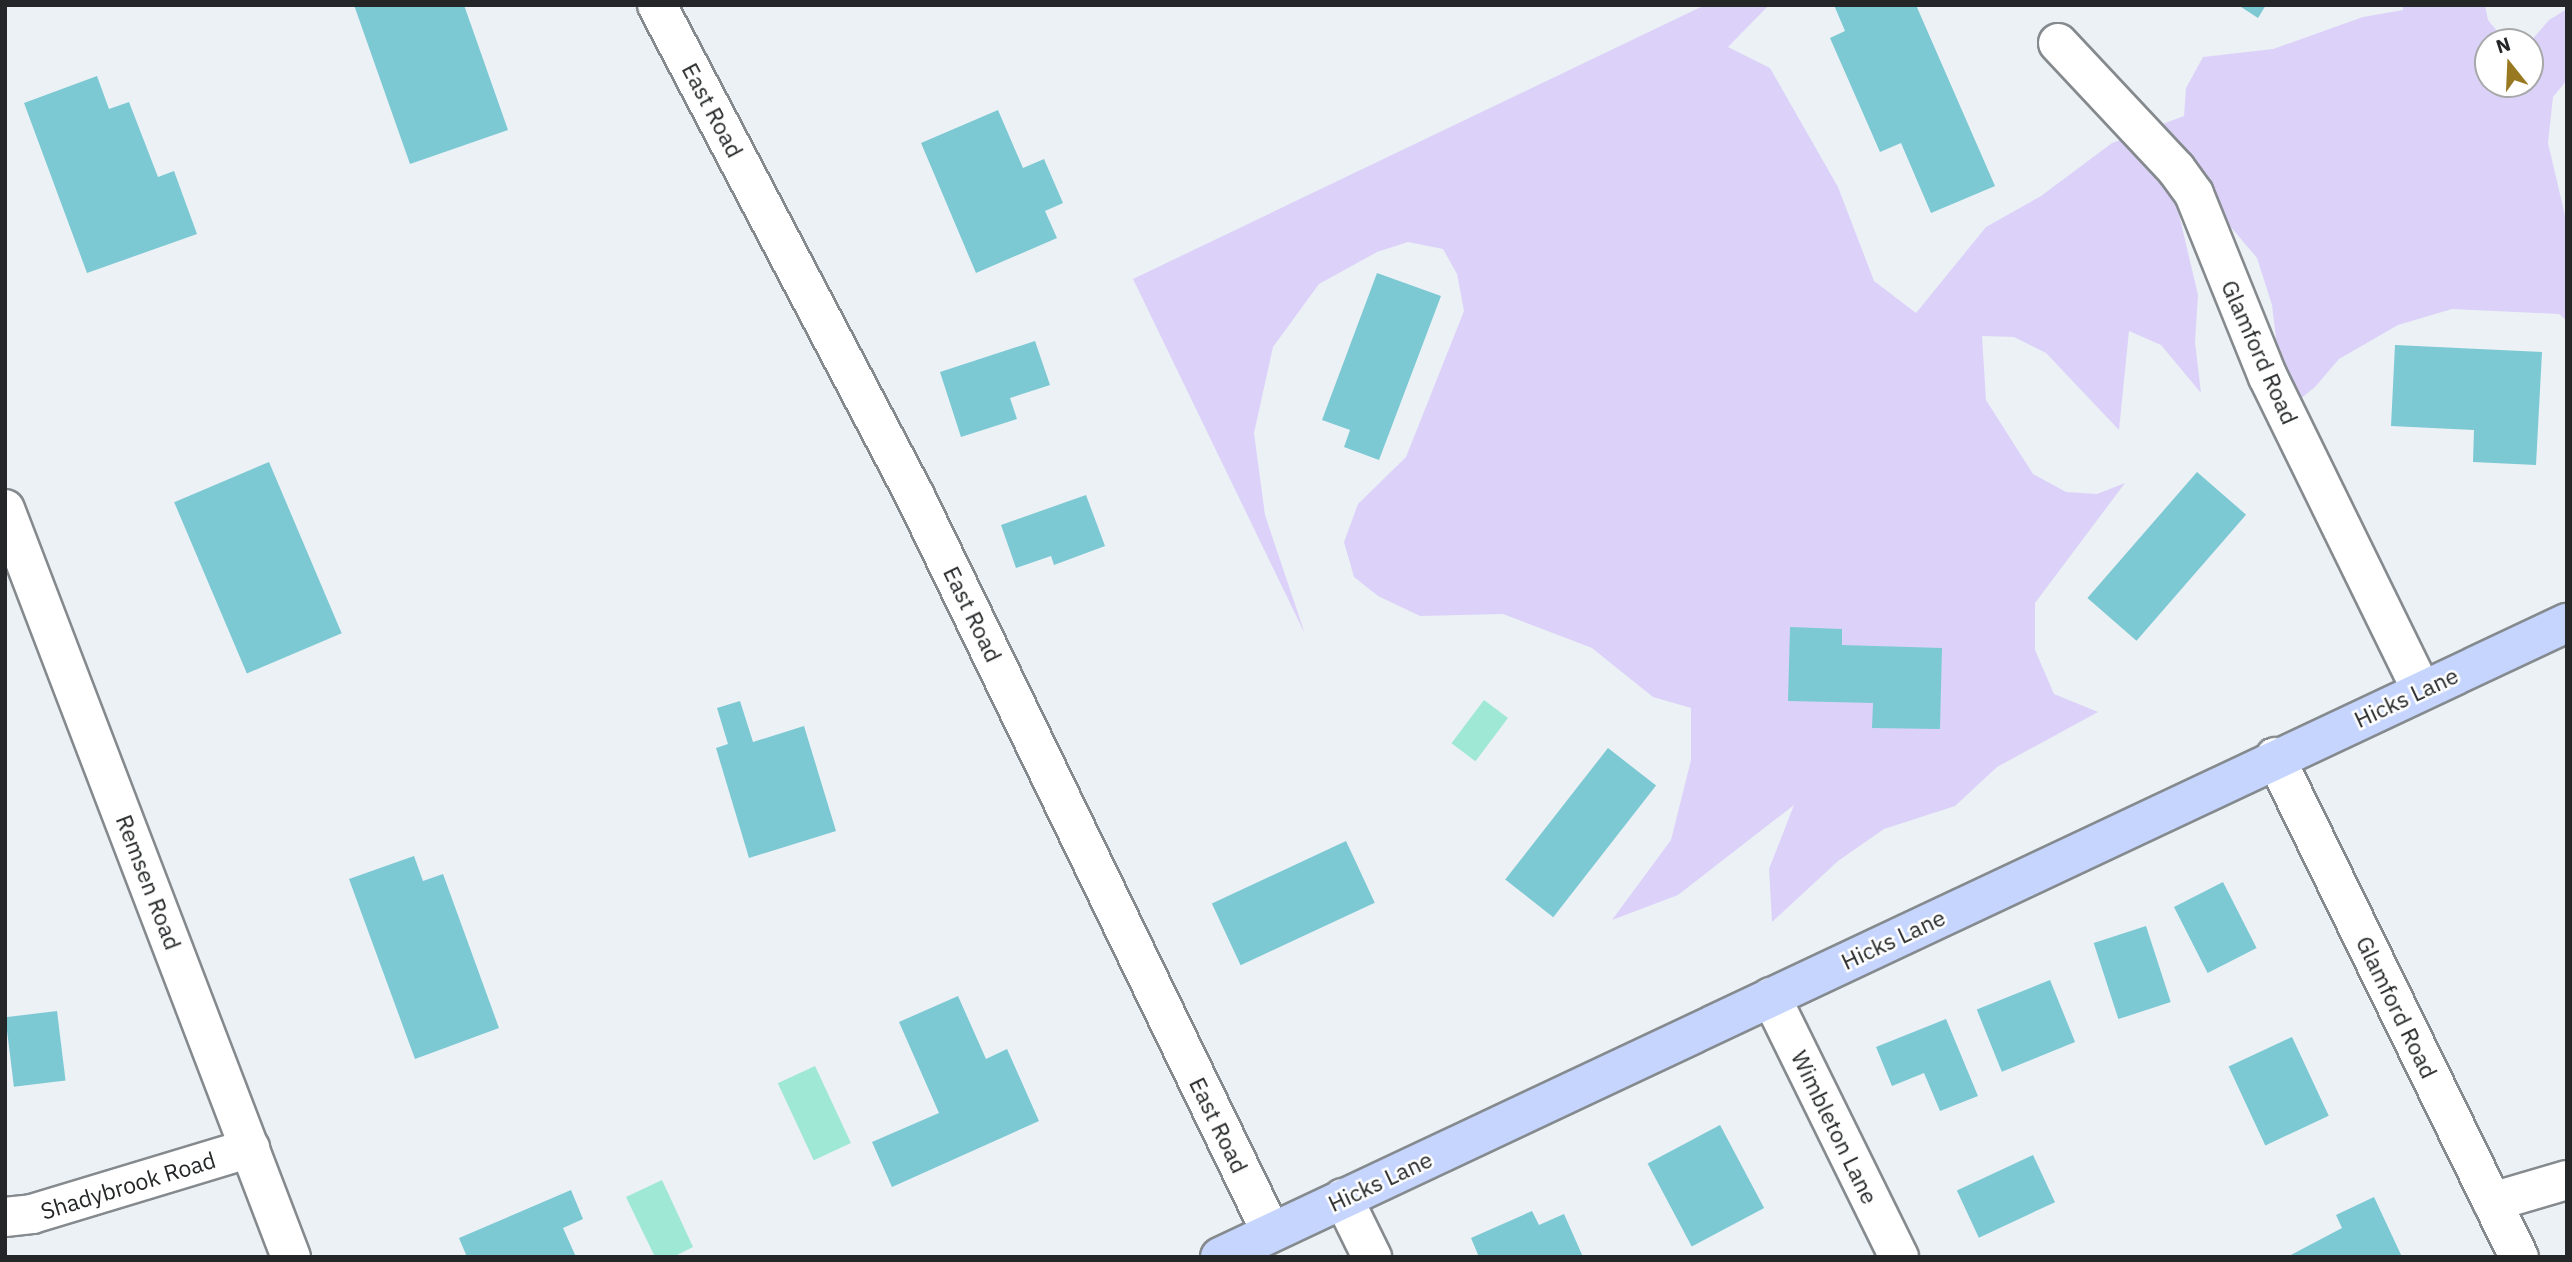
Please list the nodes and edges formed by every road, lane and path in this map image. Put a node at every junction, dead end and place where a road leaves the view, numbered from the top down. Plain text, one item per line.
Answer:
1 (657, 5) edge
2 (2058, 43) dead end
3 (5, 509) edge
4 (12, 550) edge
5 (2567, 623) edge
6 (2421, 690) junction
7 (2275, 757) junction
8 (1771, 997) junction
9 (250, 1148) junction
10 (2567, 1180) edge
11 (1343, 1198) junction
12 (2492, 1202) junction
13 (5, 1217) edge
14 (1271, 1232) junction
15 (291, 1257) edge
16 (1220, 1257) edge
17 (1372, 1257) edge
18 (1899, 1257) edge
19 (2519, 1257) edge

1 - 14 street, East Road
2 - 6 street, Glamford Road
3 - 4 street, Remsen Road
4 - 9 street, Remsen Road
5 - 6 main road, Hicks Lane
6 - 7 main road, Hicks Lane
7 - 8 main road, Hicks Lane
7 - 12 street, Glamford Road
8 - 11 main road, Hicks Lane
8 - 18 street, Wimbleton Lane
9 - 13 street, Shadybrook Road
9 - 15 street, Remsen Road
10 - 12 street
11 - 14 main road, Hicks Lane
11 - 17 street
12 - 19 street, Glamford Road
14 - 16 main road, Hicks Lane

